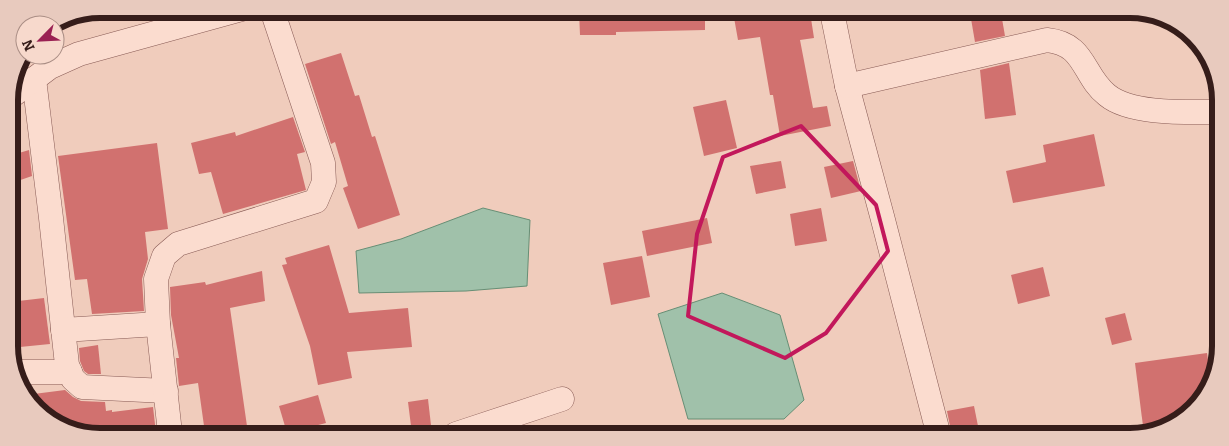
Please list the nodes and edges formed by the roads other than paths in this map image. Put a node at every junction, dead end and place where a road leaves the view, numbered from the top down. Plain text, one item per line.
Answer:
1 (194, 18) edge
2 (275, 18) edge
3 (833, 18) edge
4 (34, 79) junction
5 (847, 86) junction
6 (18, 91) edge
7 (1212, 112) edge
8 (158, 324) junction
9 (63, 330) junction
10 (22, 372) edge
11 (70, 372) junction
12 (166, 391) junction
13 (562, 399) dead end
14 (170, 428) edge
15 (490, 428) edge
16 (937, 428) edge

1 - 4 street
2 - 8 street
3 - 5 street
4 - 6 street
4 - 9 street
5 - 7 street
5 - 16 street
8 - 9 street
8 - 12 street
9 - 11 street
10 - 11 street
11 - 12 street
12 - 14 street
13 - 15 street

